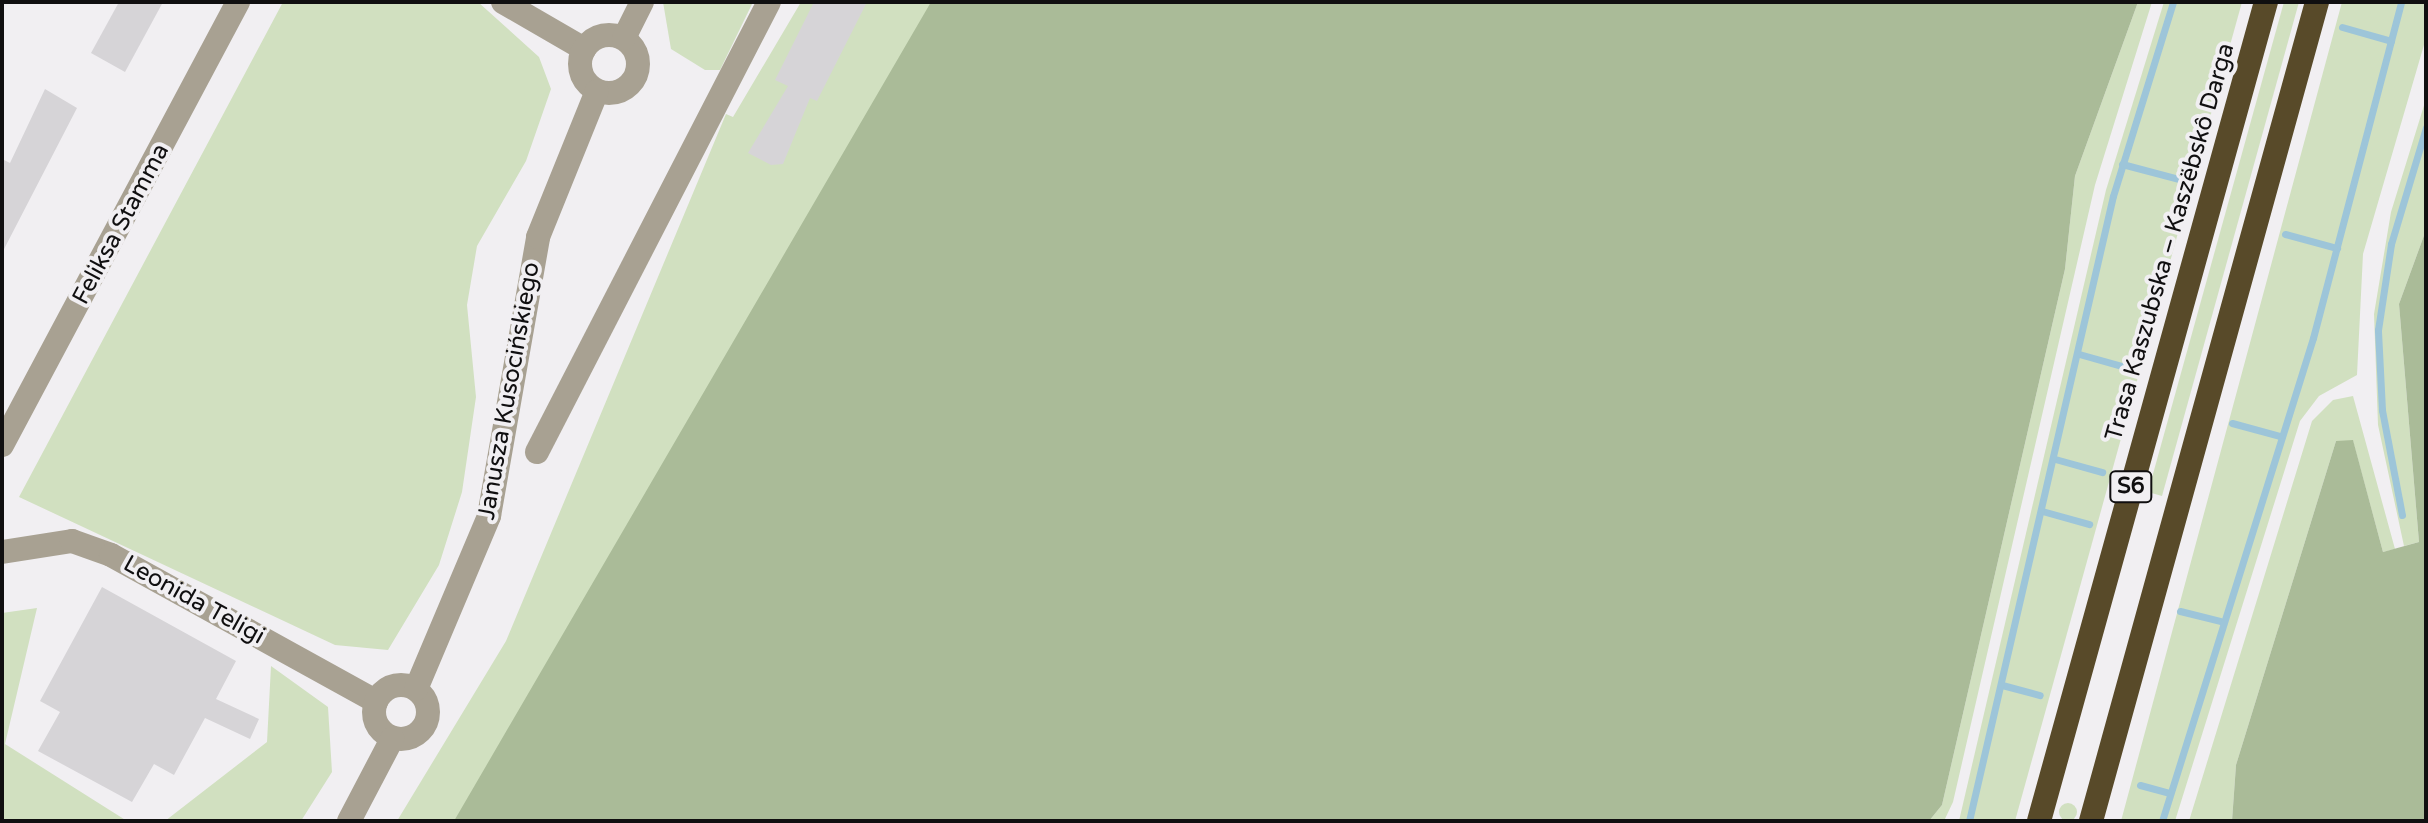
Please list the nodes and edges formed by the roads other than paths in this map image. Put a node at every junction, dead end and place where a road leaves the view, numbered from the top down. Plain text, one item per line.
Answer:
1 (238, 2) edge
2 (503, 2) edge
3 (642, 2) edge
4 (769, 2) edge
5 (2266, 2) edge
6 (2317, 2) edge
7 (624, 38) junction
8 (584, 49) junction
9 (597, 91) junction
10 (2, 445) edge
11 (537, 452) dead end
12 (2, 552) edge
13 (416, 689) junction
14 (376, 701) junction
15 (392, 739) junction
16 (349, 821) edge
17 (2039, 821) edge
18 (2091, 821) edge

1 - 10 street, Feliksa Stamma
2 - 8 street
3 - 7 street
4 - 11 street, Janusza Kusocińskiego
5 - 17 highway, Trasa Kaszubska – Kaszëbskô Darga / S6
6 - 18 highway, S6
7 - 8 street
7 - 9 street
8 - 9 street
9 - 13 street, Janusza Kusocińskiego
12 - 14 street, Leonida Teligi
13 - 14 street
13 - 15 street
14 - 15 street
15 - 16 street

